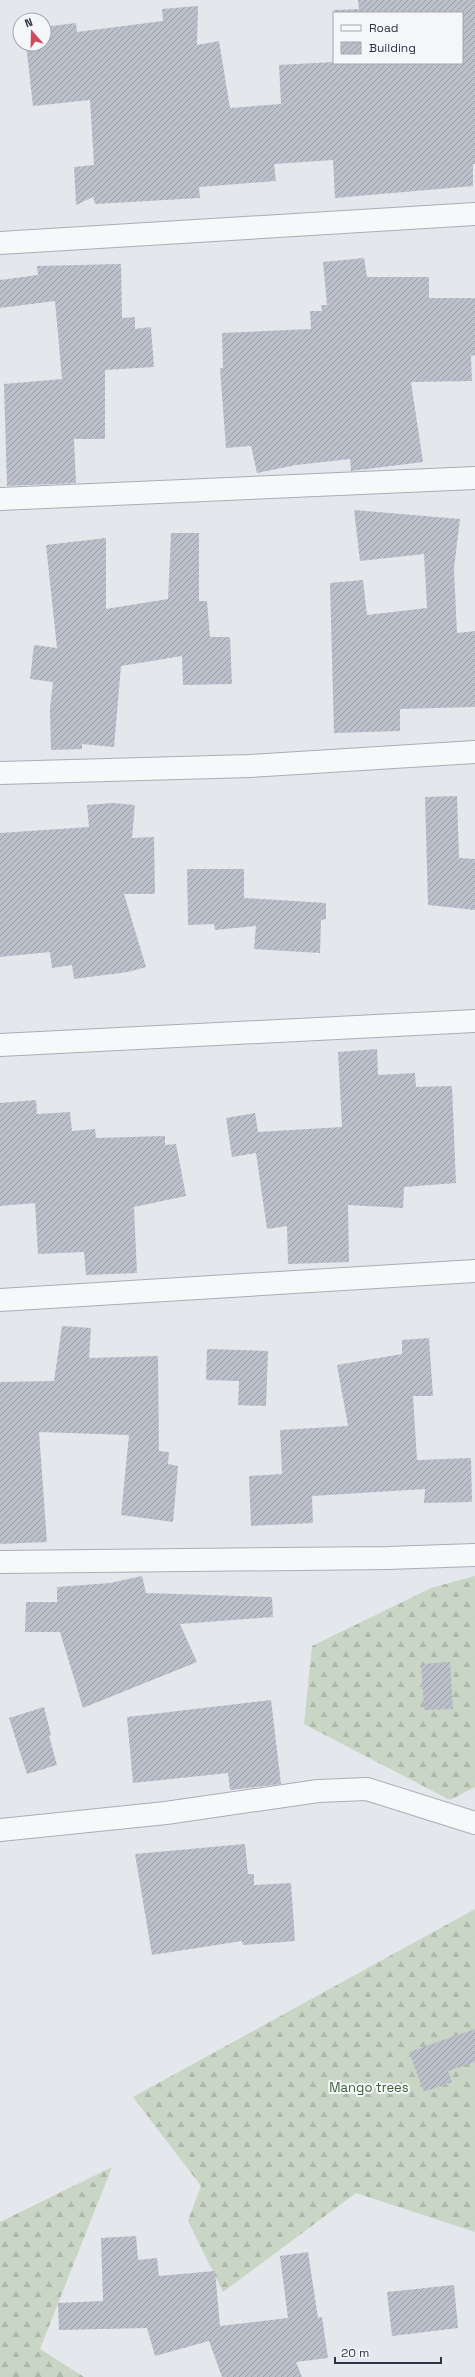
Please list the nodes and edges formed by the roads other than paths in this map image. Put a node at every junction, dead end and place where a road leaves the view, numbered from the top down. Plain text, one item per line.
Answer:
1 (475, 214) edge
2 (0, 242) edge
3 (475, 478) edge
4 (0, 499) edge
5 (475, 752) edge
6 (0, 773) edge
7 (475, 1021) edge
8 (0, 1045) edge
9 (475, 1272) edge
10 (0, 1300) edge
11 (475, 1555) edge
12 (0, 1562) edge
13 (475, 1822) edge
14 (0, 1830) edge

1 - 2 street
3 - 4 street
5 - 6 street
7 - 8 street
9 - 10 street
11 - 12 street
13 - 14 street

